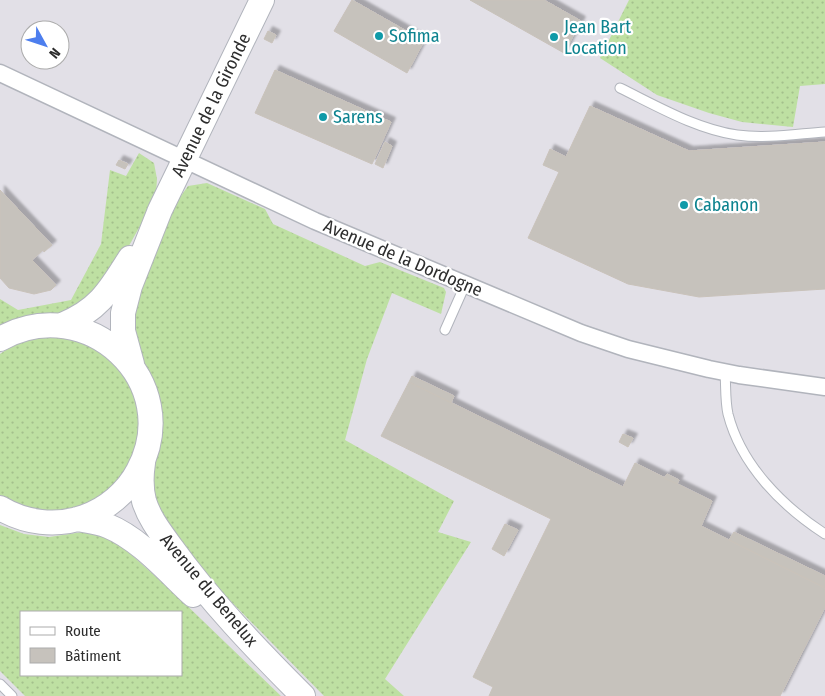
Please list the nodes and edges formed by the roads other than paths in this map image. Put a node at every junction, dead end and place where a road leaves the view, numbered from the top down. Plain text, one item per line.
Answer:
1 (262, 0) edge
2 (0, 73) edge
3 (620, 88) dead end
4 (825, 132) edge
5 (184, 159) junction
6 (160, 210) junction
7 (465, 285) junction
8 (62, 326) junction
9 (445, 330) dead end
10 (0, 339) edge
11 (135, 371) junction
12 (725, 372) junction
13 (825, 387) edge
14 (144, 460) junction
15 (4, 513) edge
16 (77, 519) junction
17 (825, 534) edge
18 (268, 661) junction
19 (0, 684) edge
20 (12, 696) edge
21 (303, 696) edge

1 - 5 street, Avenue de la Gironde
2 - 5 street, Avenue de la Dordogne
3 - 4 lane
5 - 6 street, Avenue de la Gironde
5 - 7 street, Avenue de la Dordogne
6 - 8 street, Avenue de la Gironde
6 - 11 street, Avenue de la Gironde
7 - 9 lane
7 - 12 street, Avenue de la Dordogne
8 - 10 street
8 - 11 street
11 - 14 street
12 - 13 street, Avenue de la Dordogne
12 - 17 lane
14 - 16 street
14 - 18 street, Avenue du Benelux
15 - 16 street
16 - 18 street, Avenue du Benelux
18 - 21 street, Avenue du Benelux
19 - 20 lane

